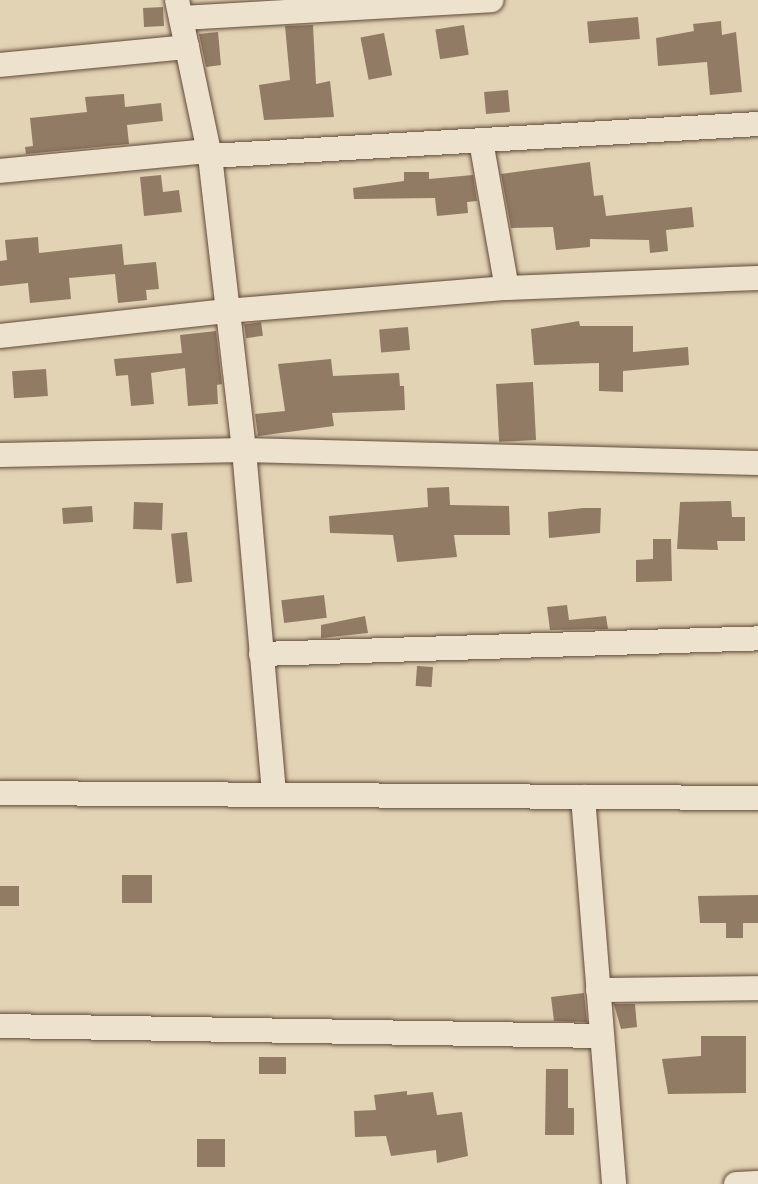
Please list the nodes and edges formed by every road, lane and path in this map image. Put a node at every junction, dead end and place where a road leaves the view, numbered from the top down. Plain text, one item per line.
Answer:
1 (491, 0) edge
2 (179, 9) edge
3 (187, 47) junction
4 (0, 65) edge
5 (758, 124) edge
6 (481, 141) junction
7 (209, 153) junction
8 (0, 171) edge
9 (758, 278) edge
10 (507, 288) junction
11 (226, 311) junction
12 (0, 336) edge
13 (244, 450) junction
14 (0, 455) edge
15 (758, 463) edge
16 (758, 638) edge
17 (261, 654) junction
18 (0, 793) edge
19 (274, 795) junction
20 (583, 797) junction
21 (758, 798) edge
22 (758, 988) edge
23 (598, 990) junction
24 (0, 1026) edge
25 (602, 1036) junction
26 (758, 1183) edge
27 (614, 1184) edge
28 (736, 1184) edge

1 - 2 street
2 - 3 street
3 - 4 street
3 - 7 street
5 - 6 street
6 - 7 street
6 - 10 street
7 - 8 street
7 - 11 street
9 - 10 street
10 - 11 street
11 - 12 street
11 - 13 street
13 - 14 street
13 - 15 street
13 - 17 street
16 - 17 street
17 - 19 street
18 - 19 street
19 - 20 street
20 - 21 street
20 - 23 street
22 - 23 street
23 - 25 street
24 - 25 street
25 - 27 street
26 - 28 street

